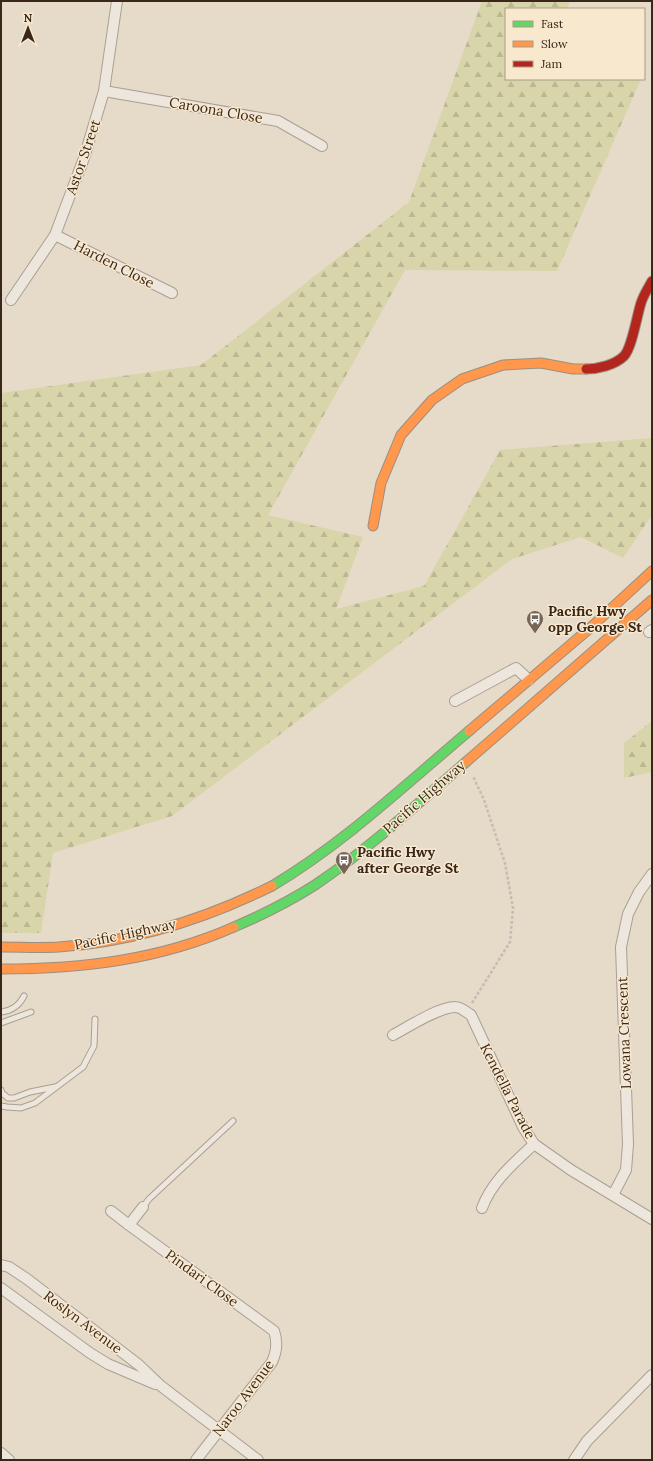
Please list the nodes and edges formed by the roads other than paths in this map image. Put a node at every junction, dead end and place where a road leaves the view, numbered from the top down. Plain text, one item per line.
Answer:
1 (117, 1) edge
2 (104, 91) junction
3 (322, 146) dead end
4 (55, 234) junction
5 (652, 281) edge
6 (172, 293) dead end
7 (11, 300) dead end
8 (373, 526) dead end
9 (652, 571) edge
10 (652, 600) edge
11 (529, 680) junction
12 (455, 701) dead end
13 (652, 874) edge
14 (1, 947) edge
15 (1, 969) edge
16 (24, 996) dead end
17 (1, 1012) edge
18 (31, 1012) dead end
19 (95, 1019) dead end
20 (1, 1023) edge
21 (393, 1035) dead end
22 (56, 1087) junction
23 (1, 1090) edge
24 (1, 1106) edge
25 (232, 1121) dead end
26 (534, 1144) junction
27 (614, 1195) junction
28 (143, 1207) joint
29 (482, 1208) dead end
30 (111, 1210) dead end
31 (652, 1219) edge
32 (129, 1225) junction
33 (1, 1265) edge
34 (1, 1288) edge
35 (274, 1331) joint
36 (652, 1375) edge
37 (161, 1386) junction
38 (219, 1430) junction
39 (1, 1453) edge
40 (9, 1460) edge
41 (196, 1460) edge
42 (258, 1460) edge
43 (574, 1460) edge

1 - 2 street, Astor Street
2 - 3 street, Caroona Close
2 - 4 street, Astor Street
4 - 6 street, Harden Close
4 - 7 street, Astor Street
5 - 8 main road
9 - 11 main road, Pacific Highway
10 - 15 main road, Pacific Highway
11 - 12 street
11 - 14 main road, Pacific Highway
13 - 27 street, Lowana Crescent
16 - 17 lane
18 - 20 lane
19 - 22 lane
21 - 26 street, Kendella Parade
22 - 23 lane
22 - 24 lane
25 - 28 lane
26 - 27 street, Kendella Parade
26 - 29 street
27 - 31 street, Kendella Parade
28 - 32 street
30 - 32 street, Pindari Close
32 - 35 street, Pindari Close
33 - 37 street, Roslyn Avenue
34 - 37 street, Roslyn Avenue
35 - 38 street, Naroo Avenue
36 - 43 street
37 - 38 street, Roslyn Avenue
38 - 41 street, Naroo Avenue
38 - 42 street, Roslyn Avenue
39 - 40 street

